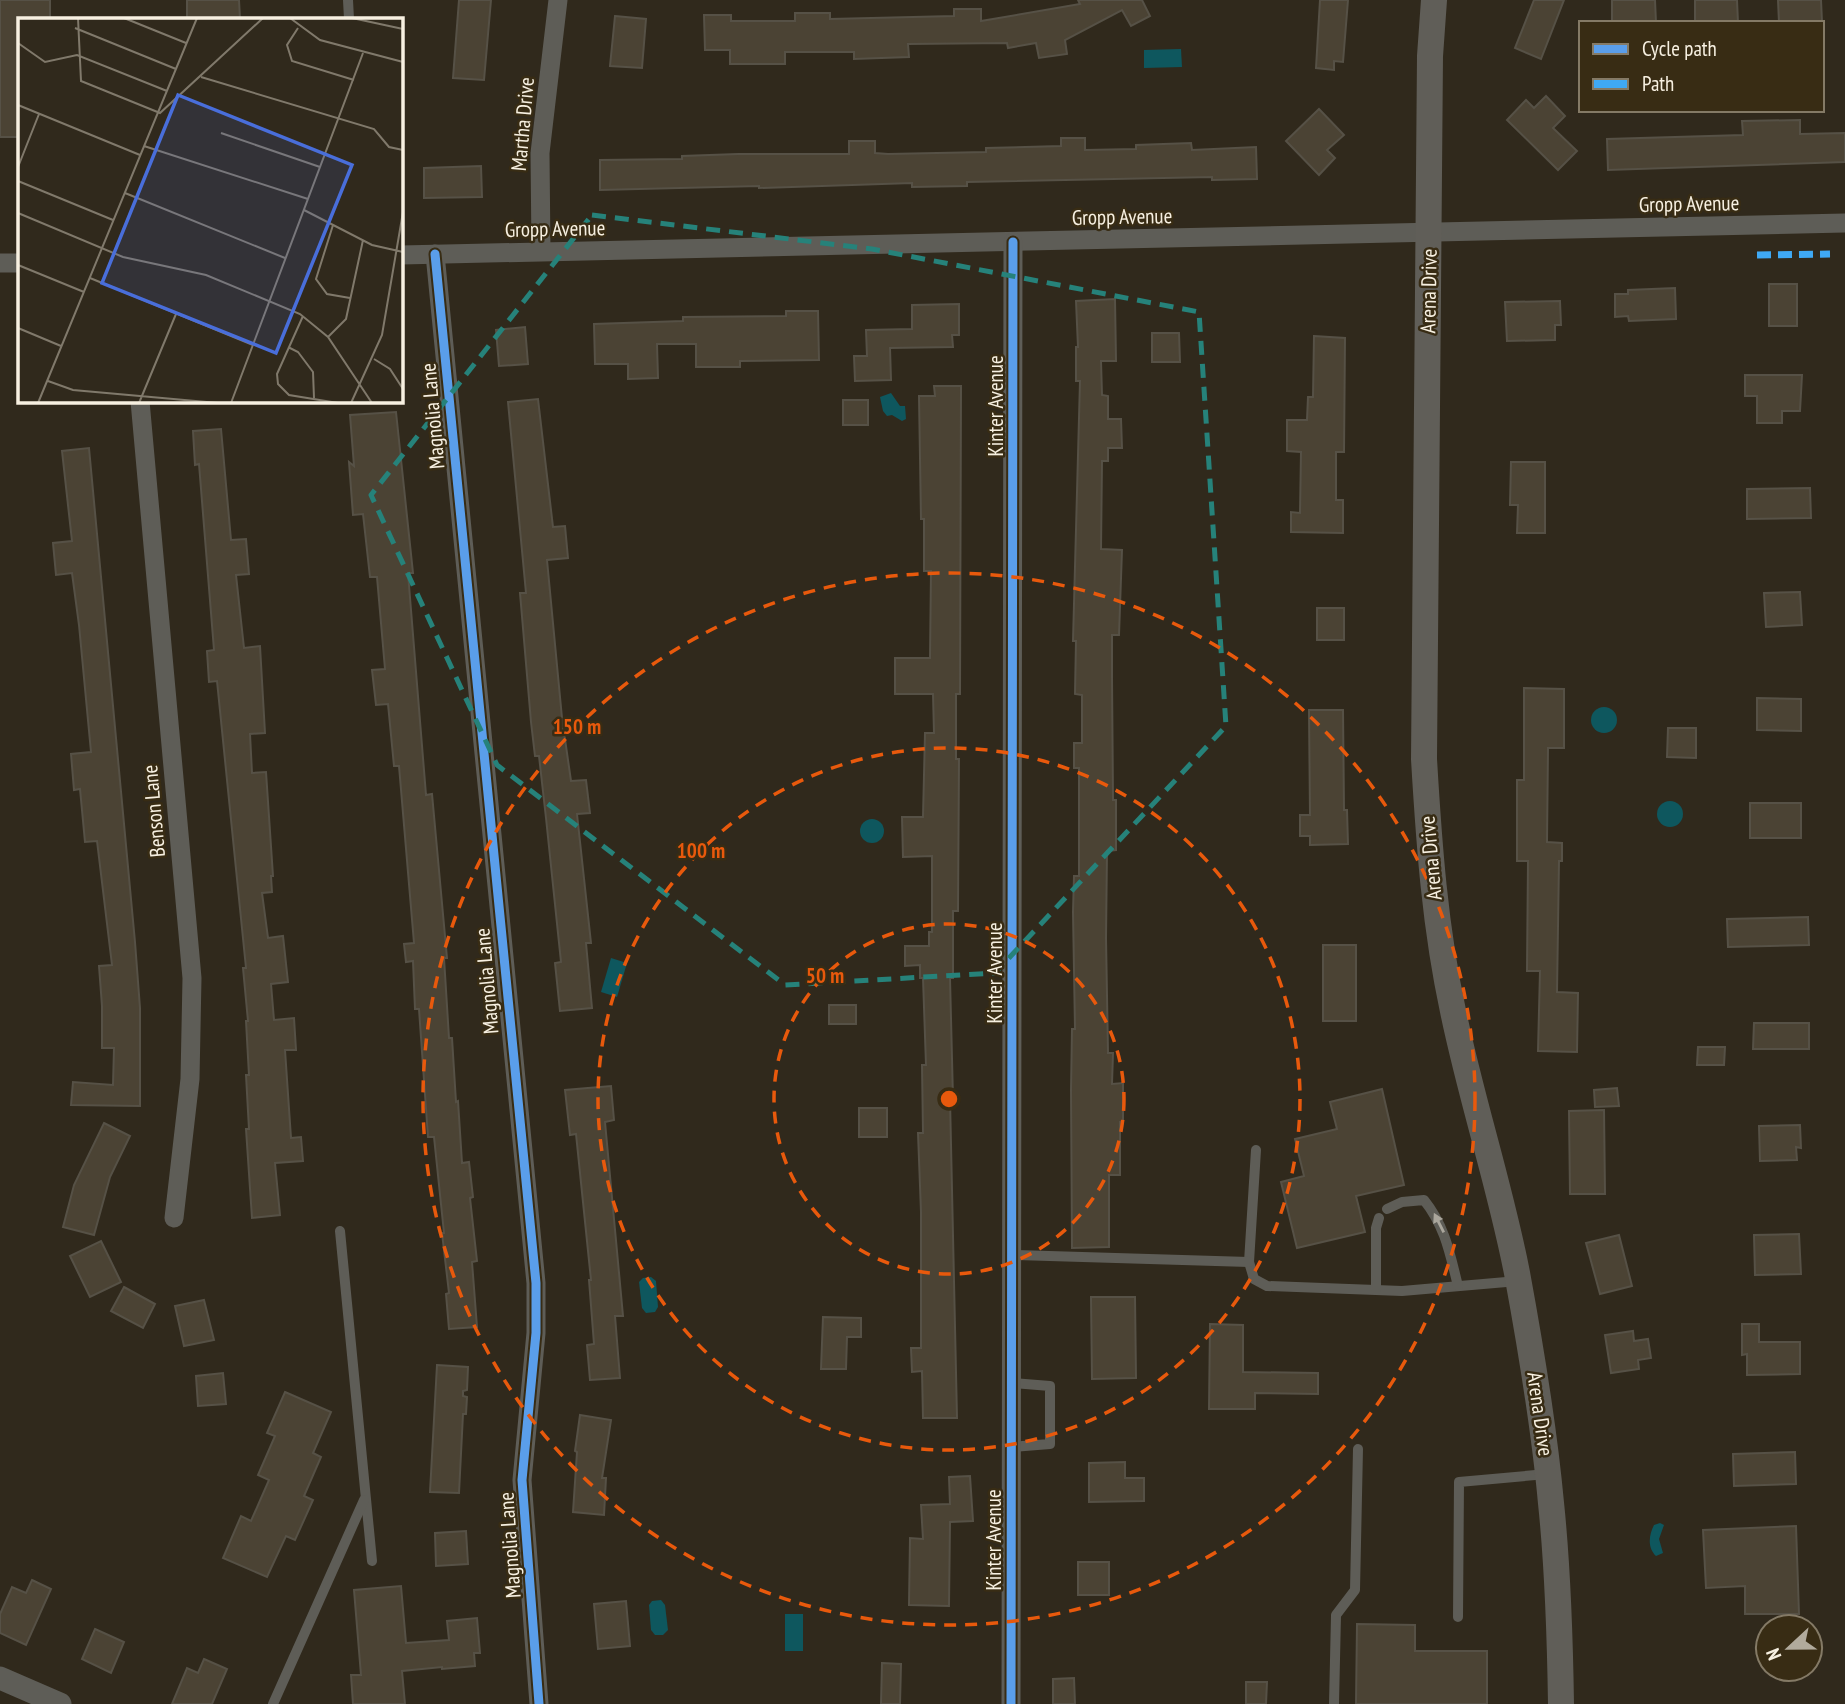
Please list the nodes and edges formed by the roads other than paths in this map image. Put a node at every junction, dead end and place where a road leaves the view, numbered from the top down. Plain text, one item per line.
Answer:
1 (348, 0) edge
2 (558, 0) edge
3 (1434, 0) edge
4 (349, 18) edge
5 (1845, 223) edge
6 (1430, 232) junction
7 (1013, 242) junction
8 (541, 251) junction
9 (435, 254) junction
10 (402, 255) edge
11 (0, 263) edge
12 (18, 263) edge
13 (140, 402) edge
14 (1256, 1150) dead end
15 (1387, 1209) dead end
16 (174, 1218) dead end
17 (1379, 1218) dead end
18 (340, 1231) dead end
19 (1012, 1255) junction
20 (1249, 1262) junction
21 (1518, 1281) junction
22 (1458, 1286) junction
23 (1376, 1290) junction
24 (1012, 1383) junction
25 (1012, 1447) junction
26 (1358, 1449) dead end
27 (1548, 1474) junction
28 (366, 1497) junction
29 (372, 1561) dead end
30 (1458, 1617) dead end
31 (0, 1678) edge
32 (60, 1704) edge
33 (273, 1704) edge
34 (539, 1704) edge
35 (1011, 1704) edge
36 (1334, 1704) edge
37 (1561, 1704) edge

1 - 4 lane
2 - 8 street, Martha Drive
3 - 6 main road, Arena Drive
5 - 6 street, Gropp Avenue
6 - 7 street, Gropp Avenue
6 - 21 main road, Arena Drive
7 - 8 street, Gropp Avenue
7 - 19 street, Kinter Avenue
8 - 9 street, Gropp Avenue
9 - 10 street, Gropp Avenue
9 - 34 street, Magnolia Lane
11 - 12 street
13 - 16 street, Benson Lane
14 - 20 lane
22 -> 15 lane
17 - 23 lane
18 - 28 lane
19 - 20 lane
19 - 24 street, Kinter Avenue
20 - 23 lane
21 - 22 lane
21 - 27 main road, Arena Drive
22 - 23 lane
24 - 25 street, Kinter Avenue
24 - 25 lane
25 - 35 street, Kinter Avenue
26 - 36 lane
27 - 30 lane
27 - 37 main road, Arena Drive
28 - 29 lane
28 - 33 lane
31 - 32 street

